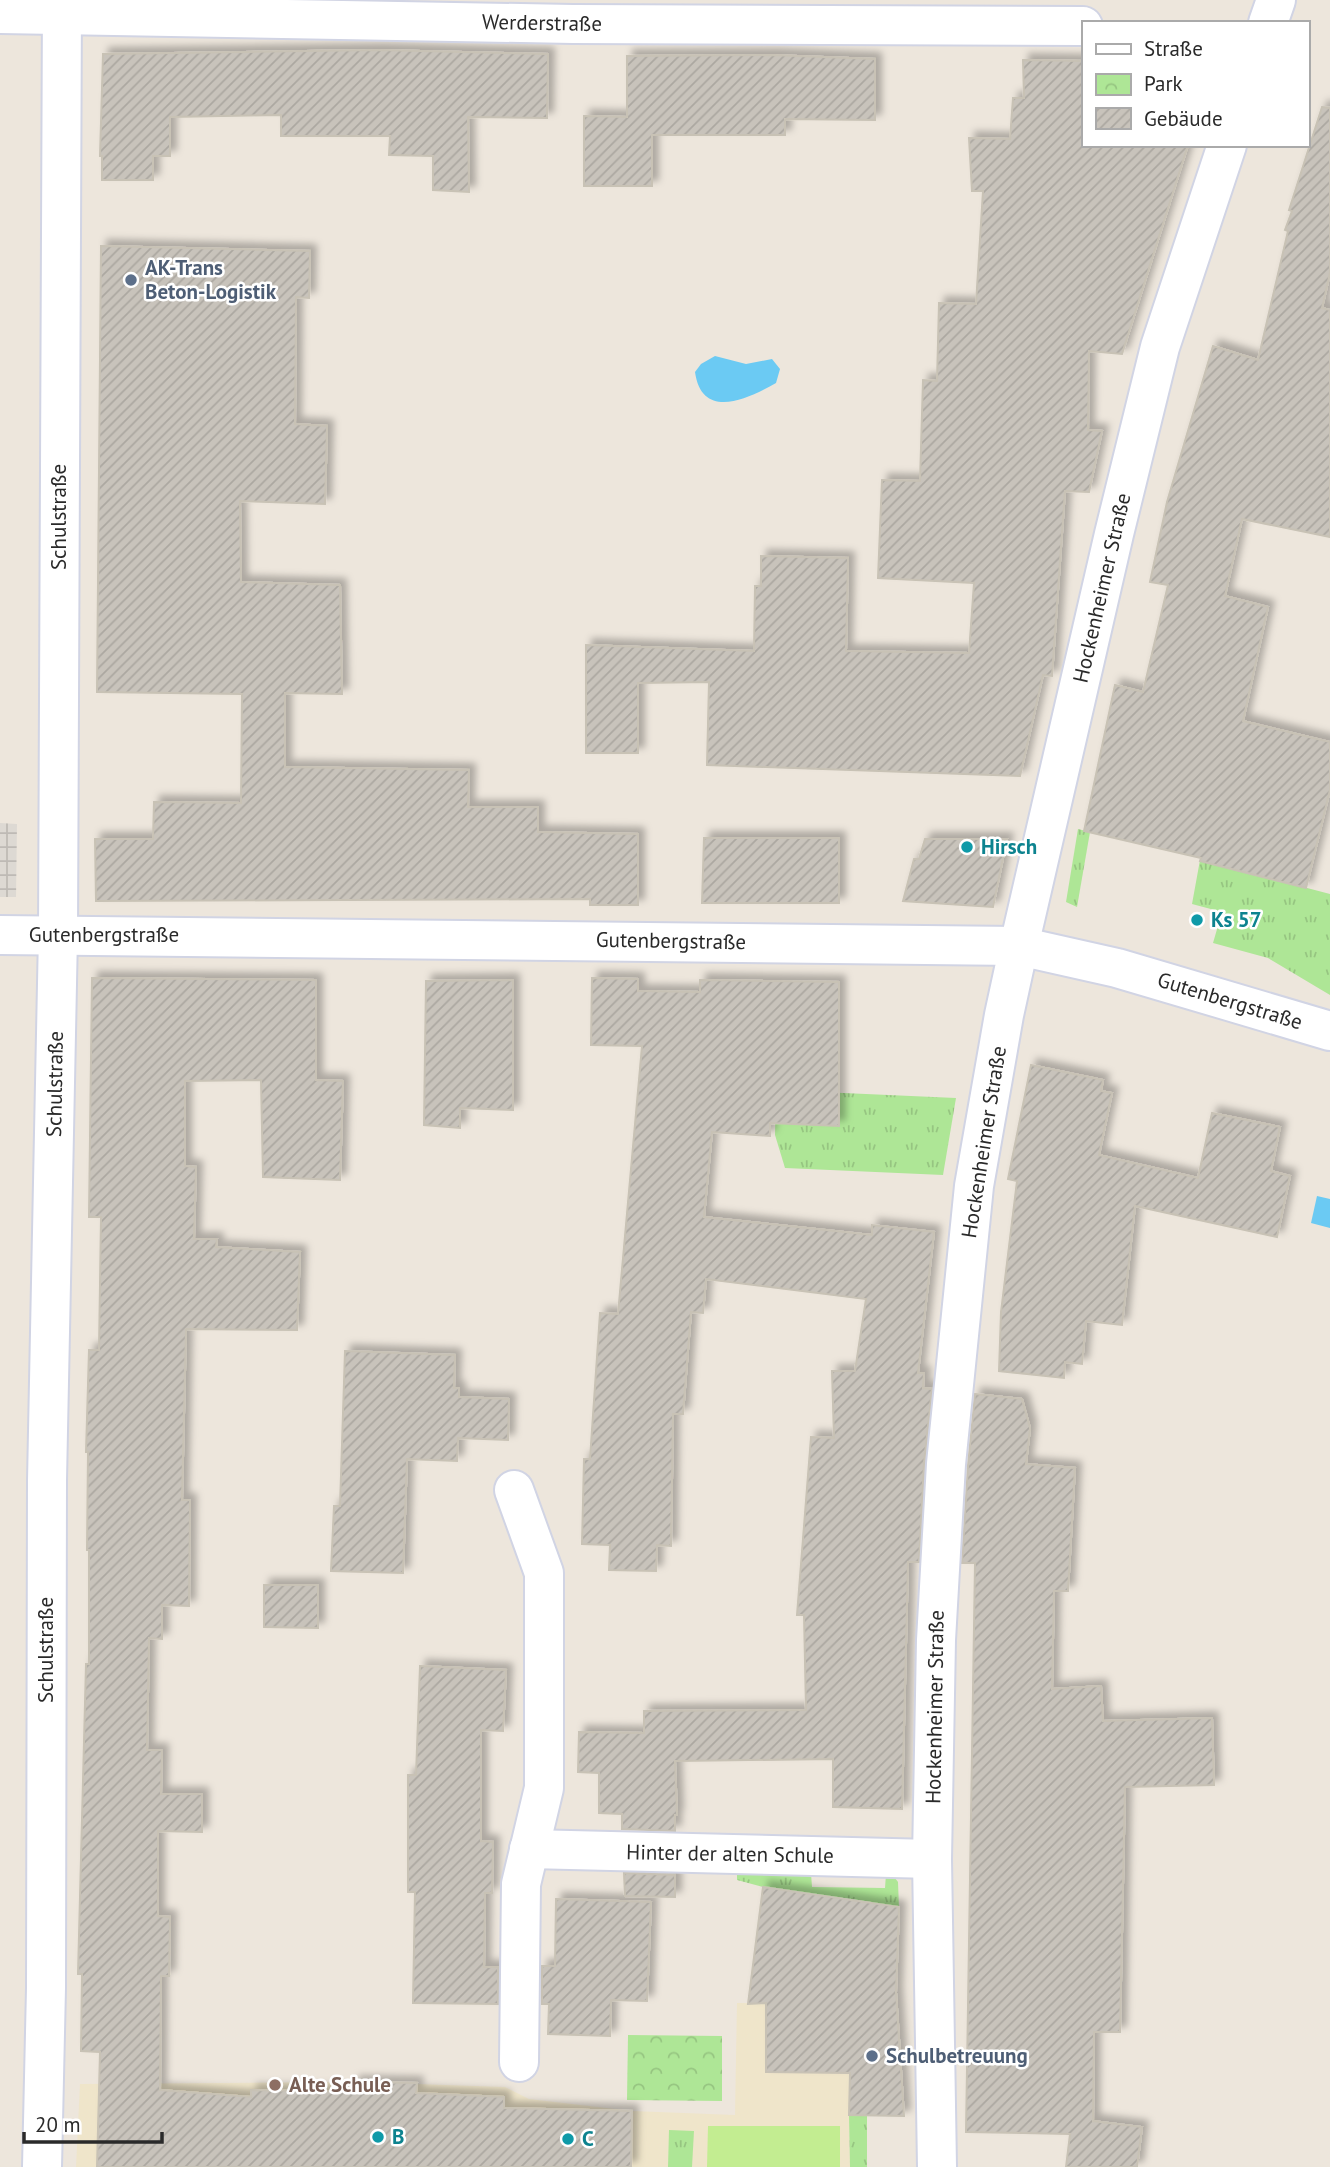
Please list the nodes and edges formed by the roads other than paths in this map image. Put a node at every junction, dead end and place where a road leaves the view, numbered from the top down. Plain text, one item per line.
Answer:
1 (1276, 0) edge
2 (62, 7) edge
3 (576, 12) edge
4 (0, 14) edge
5 (1269, 21) edge
6 (1082, 26) edge
7 (1226, 147) edge
8 (58, 934) junction
9 (0, 935) edge
10 (1019, 946) junction
11 (1330, 1031) edge
12 (513, 1490) dead end
13 (529, 1849) junction
14 (932, 1859) junction
15 (519, 2062) dead end
16 (42, 2167) edge
17 (937, 2167) edge

1 - 5 street
2 - 3 street, Werderstraße
2 - 4 street, Werderstraße
2 - 8 street, Schulstraße
3 - 6 street, Werderstraße
7 - 10 street, Hockenheimer Straße
8 - 9 street, Gutenbergstraße
8 - 10 street, Gutenbergstraße
8 - 16 street, Schulstraße
10 - 11 street, Gutenbergstraße
10 - 14 street, Hockenheimer Straße
12 - 13 street
13 - 14 street, Hinter der alten Schule
13 - 15 street
14 - 17 street, Hockenheimer Straße

